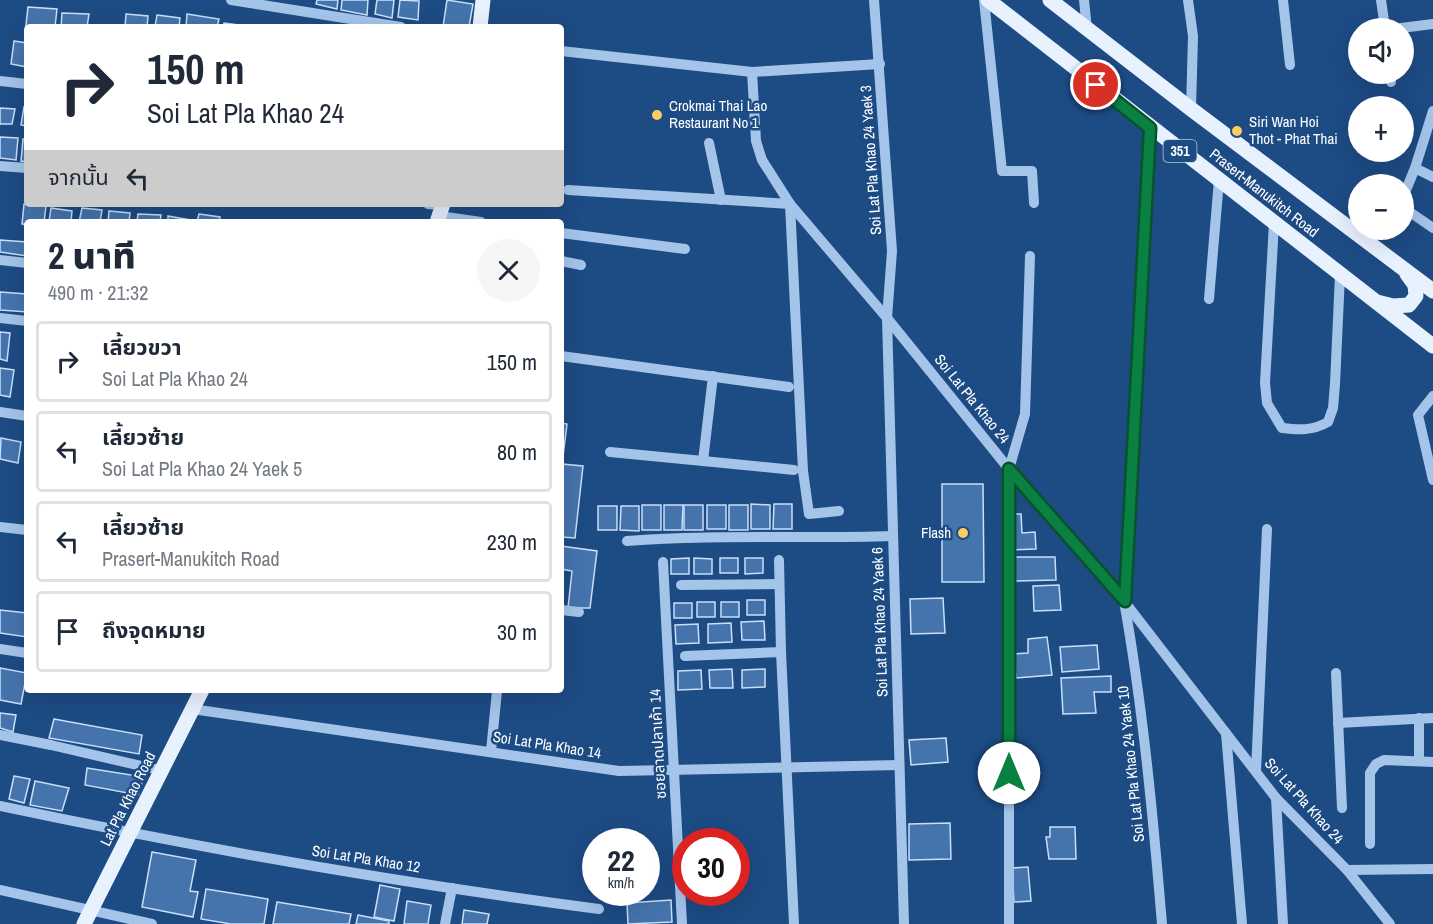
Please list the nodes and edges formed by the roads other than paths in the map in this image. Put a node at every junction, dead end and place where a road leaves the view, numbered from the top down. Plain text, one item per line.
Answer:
1 (231, 0) edge
2 (483, 0) edge
3 (874, 0) edge
4 (986, 0) edge
5 (1050, 0) edge
6 (1084, 0) edge
7 (1188, 0) edge
8 (1283, 0) edge
9 (1381, 0) edge
10 (1383, 18) edge
11 (382, 24) edge
12 (480, 24) edge
13 (1433, 24) edge
14 (1414, 26) edge
15 (1087, 29) junction
16 (564, 51) edge
17 (880, 64) junction
18 (1290, 65) dead end
19 (752, 72) junction
20 (0, 81) edge
21 (24, 84) edge
22 (1191, 109) junction
23 (1433, 111) edge
24 (1150, 128) junction
25 (710, 143) dead end
26 (0, 166) edge
27 (24, 168) edge
28 (1415, 168) junction
29 (1413, 174) edge
30 (1433, 177) edge
31 (1219, 180) junction
32 (568, 190) dead end
33 (721, 200) junction
34 (790, 204) junction
35 (1034, 204) dead end
36 (438, 210) edge
37 (1414, 215) edge
38 (470, 219) edge
39 (1274, 223) junction
40 (1348, 227) edge
41 (1433, 228) edge
42 (564, 232) edge
43 (1366, 240) edge
44 (685, 249) dead end
45 (1030, 256) dead end
46 (0, 260) edge
47 (564, 262) edge
48 (24, 263) edge
49 (1399, 264) junction
50 (580, 265) dead end
51 (1340, 275) junction
52 (1433, 291) edge
53 (1209, 299) dead end
54 (1373, 300) junction
55 (0, 318) edge
56 (887, 318) junction
57 (24, 321) edge
58 (1433, 346) edge
59 (564, 356) edge
60 (713, 376) junction
61 (789, 387) dead end
62 (1433, 396) edge
63 (0, 412) edge
64 (24, 416) edge
65 (610, 452) dead end
66 (703, 461) junction
67 (1009, 469) junction
68 (794, 470) dead end
69 (1433, 480) edge
70 (839, 511) dead end
71 (0, 527) edge
72 (24, 530) edge
73 (1267, 530) dead end
74 (893, 536) junction
75 (627, 541) dead end
76 (779, 560) dead end
77 (663, 562) dead end
78 (778, 584) junction
79 (681, 585) dead end
80 (1125, 601) junction
81 (564, 610) edge
82 (579, 612) dead end
83 (0, 649) edge
84 (781, 652) junction
85 (24, 653) edge
86 (685, 656) dead end
87 (1336, 673) dead end
88 (200, 693) edge
89 (497, 693) edge
90 (192, 709) junction
91 (1419, 718) junction
92 (1433, 718) edge
93 (1338, 723) junction
94 (1226, 733) junction
95 (0, 735) edge
96 (491, 752) junction
97 (1419, 761) junction
98 (1433, 762) edge
99 (899, 765) junction
100 (786, 768) junction
101 (675, 770) junction
102 (163, 771) junction
103 (1256, 771) junction
104 (1276, 798) junction
105 (0, 806) edge
106 (1342, 808) dead end
107 (130, 833) junction
108 (1370, 844) dead end
109 (1433, 869) edge
110 (1347, 870) junction
111 (452, 888) junction
112 (0, 890) edge
113 (599, 909) dead end
114 (88, 917) edge
115 (152, 924) edge
116 (445, 924) edge
117 (682, 924) edge
118 (794, 924) edge
119 (904, 924) edge
120 (1009, 924) edge
121 (1162, 924) edge
122 (1242, 924) edge
123 (1283, 924) edge
124 (1390, 924) edge

1 - 11 street
2 - 12 main road
3 - 17 street, Soi Lat Pla Khao 24 Yaek 3
4 - 24 main road, Prasert-Manukitch Road / 351
4 - 35 street
5 - 15 main road, Prasert-Manukitch Road / 351
6 - 15 street
7 - 22 street
8 - 18 street
9 - 10 street
13 - 14 street
15 - 22 main road, Prasert-Manukitch Road / 351
16 - 19 street
17 - 19 street
17 - 56 street, Soi Lat Pla Khao 24 Yaek 3
19 - 34 street, Soi Lat Pla Khao 24
20 - 21 street
22 - 40 main road, Prasert-Manukitch Road / 351
23 - 28 street
24 - 31 main road, Prasert-Manukitch Road / 351
24 - 80 street, Soi Lat Pla Khao 24 Yaek 10
25 - 33 street
26 - 27 street
28 - 29 street
28 - 30 street
31 - 39 main road, Prasert-Manukitch Road / 351
31 - 53 street
32 - 33 street
33 - 34 street
34 - 56 street, Soi Lat Pla Khao 24
34 - 70 street
36 - 38 street
37 - 41 street
39 - 51 main road, Prasert-Manukitch Road / 351
39 - 51 street
42 - 44 street
43 - 49 main road, Prasert-Manukitch Road / 351
45 - 67 street
46 - 48 street
47 - 50 street
49 - 52 main road, Prasert-Manukitch Road / 351
49 - 54 main road
51 - 54 main road, Prasert-Manukitch Road / 351
54 - 58 main road, Prasert-Manukitch Road / 351
55 - 57 street
56 - 67 street, Soi Lat Pla Khao 24
56 - 74 street, Soi Lat Pla Khao 24 Yaek 6
59 - 60 street
60 - 61 street
60 - 66 street
62 - 69 street
63 - 64 street
65 - 66 street
66 - 68 street
67 - 80 street, Soi Lat Pla Khao 24
67 - 120 street
71 - 72 street
73 - 103 street
74 - 75 street
74 - 99 street, Soi Lat Pla Khao 24 Yaek 6
76 - 78 street
77 - 101 street, ซอยลาดปลาเค้า 14
78 - 79 street
78 - 84 street
80 - 94 street, Soi Lat Pla Khao 24
80 - 121 street, Soi Lat Pla Khao 24 Yaek 10
81 - 82 street
83 - 85 street
84 - 86 street
84 - 100 street
87 - 93 street
88 - 90 main road, Lat Pla Khao Road
89 - 96 street
90 - 96 street, Soi Lat Pla Khao 14
90 - 102 main road, Lat Pla Khao Road
91 - 92 street
91 - 93 street
91 - 97 street
93 - 106 street
94 - 103 street, Soi Lat Pla Khao 24
94 - 122 street
95 - 102 street
96 - 101 street, Soi Lat Pla Khao 14
97 - 98 street
97 - 108 street
99 - 100 street, Soi Lat Pla Khao 14
99 - 119 street, Soi Lat Pla Khao 24 Yaek 6
100 - 101 street, Soi Lat Pla Khao 14
100 - 118 street
101 - 117 street, ซอยลาดปลาเค้า 14
102 - 107 main road, Lat Pla Khao Road
103 - 104 street, Soi Lat Pla Khao 24
104 - 110 street, Soi Lat Pla Khao 24
104 - 123 street
105 - 107 street, Soi Lat Pla Khao 12
107 - 111 street, Soi Lat Pla Khao 12
107 - 114 main road, Lat Pla Khao Road
109 - 110 street
110 - 124 street, Soi Lat Pla Khao 24
111 - 113 street, Soi Lat Pla Khao 12
111 - 116 street
112 - 114 street
114 - 115 street

